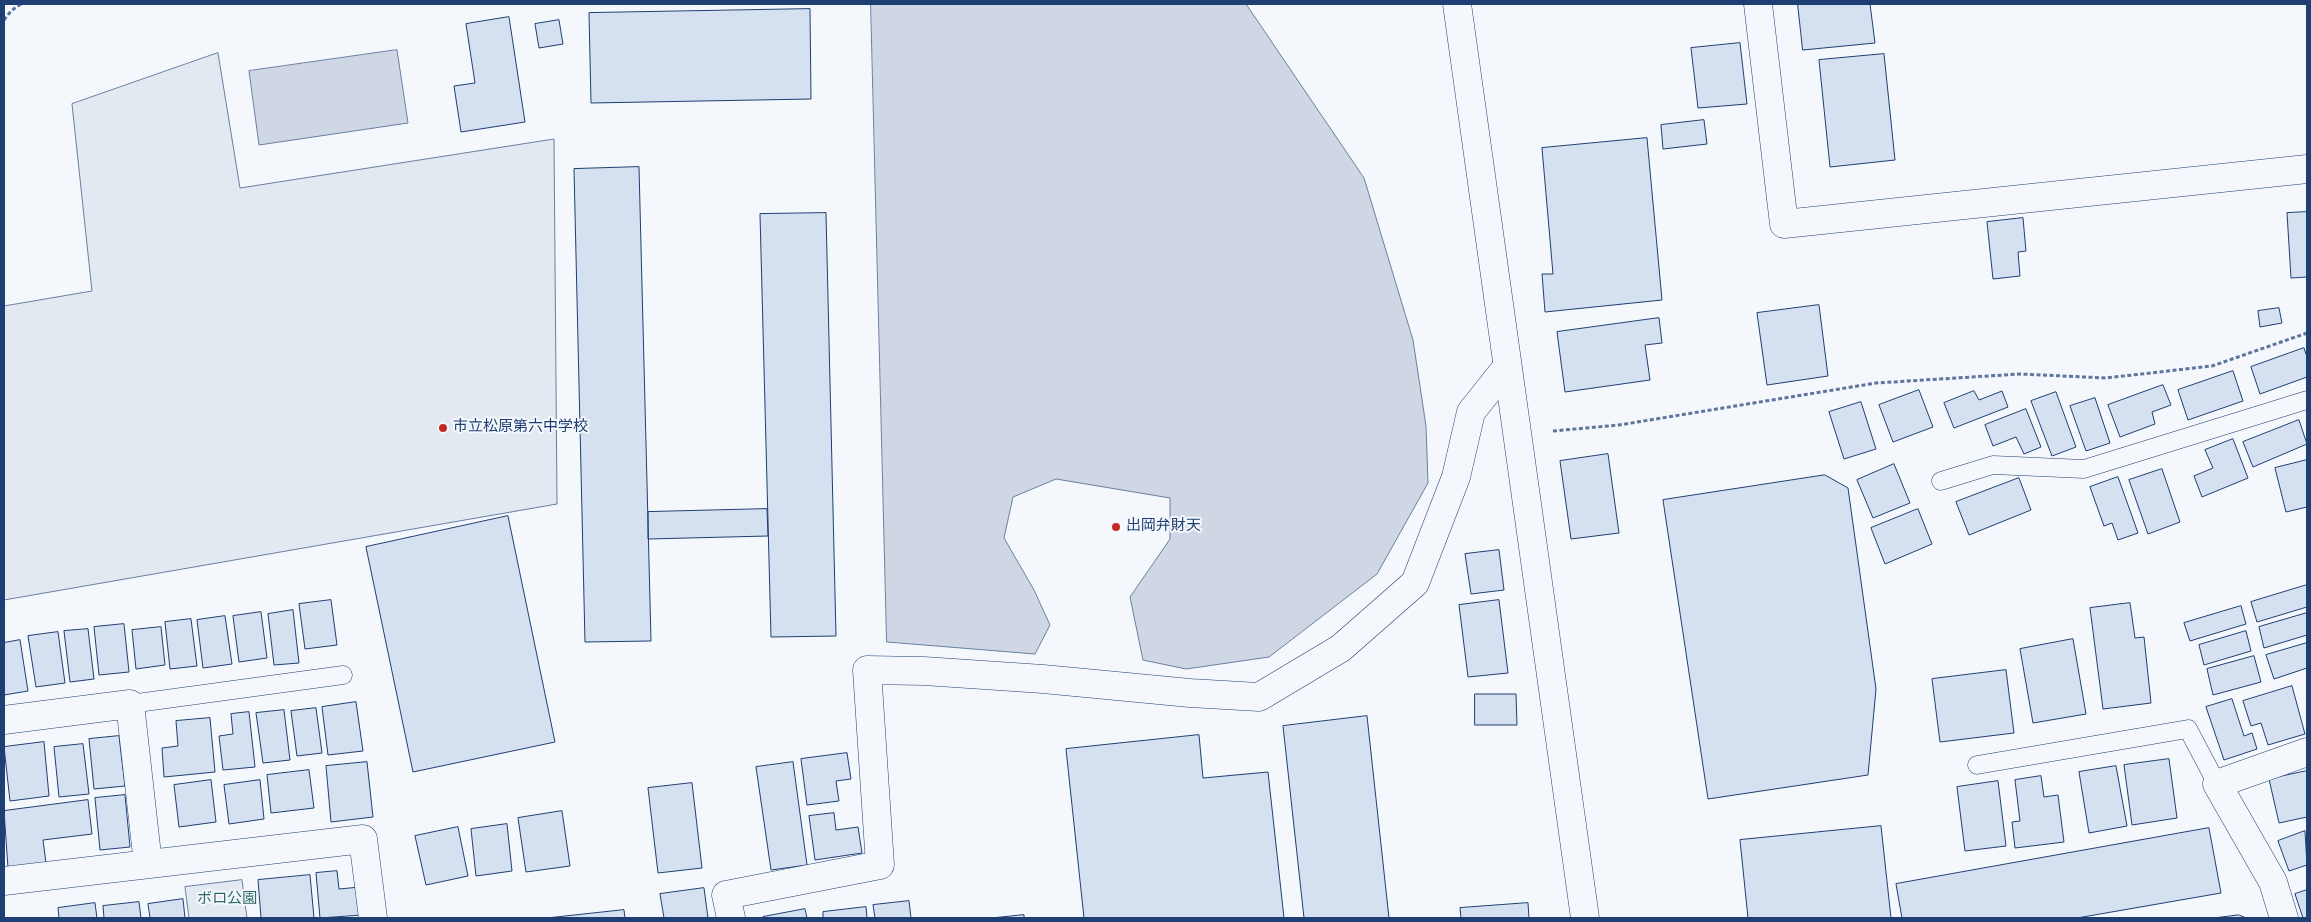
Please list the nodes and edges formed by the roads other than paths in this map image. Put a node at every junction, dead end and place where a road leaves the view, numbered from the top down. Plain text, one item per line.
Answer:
1 (1457, 4) edge
2 (1758, 4) edge
3 (2307, 168) edge
4 (1507, 367) junction
5 (2307, 400) edge
6 (1941, 481) dead end
7 (343, 675) dead end
8 (130, 704) junction
9 (4, 720) edge
10 (2307, 752) edge
11 (1977, 765) dead end
12 (2217, 784) junction
13 (148, 864) junction
14 (4, 881) edge
15 (373, 918) edge
16 (731, 918) edge
17 (1585, 918) edge
18 (2284, 918) edge

1 - 4 street
2 - 3 street
4 - 16 street
4 - 17 street
5 - 6 lane
7 - 8 lane
8 - 9 street
8 - 13 street
10 - 12 street
11 - 12 lane
12 - 18 street
13 - 14 street
13 - 15 street

